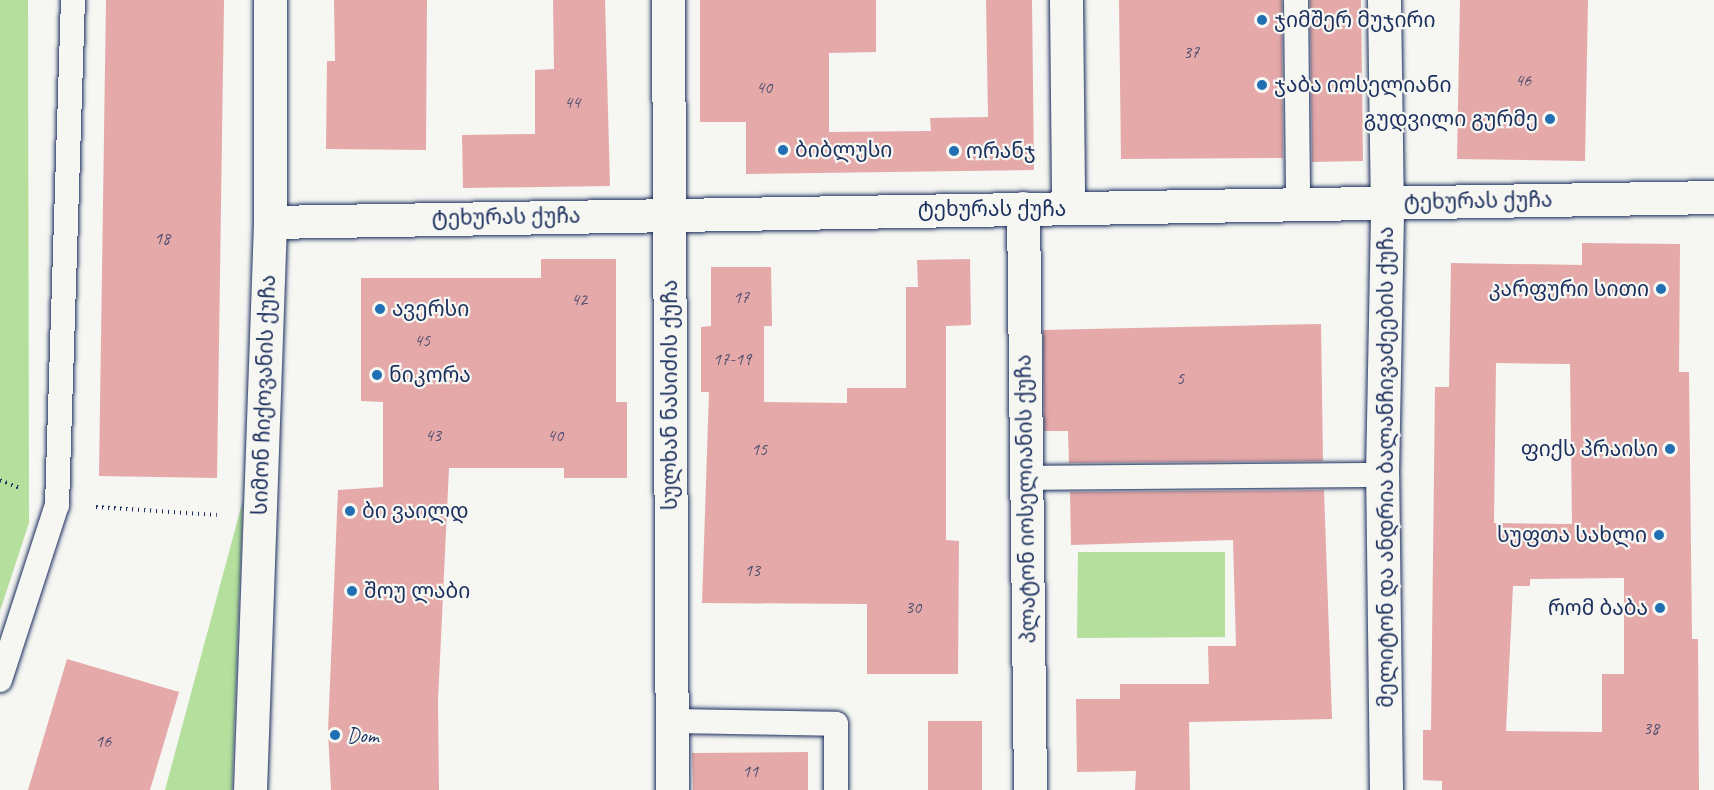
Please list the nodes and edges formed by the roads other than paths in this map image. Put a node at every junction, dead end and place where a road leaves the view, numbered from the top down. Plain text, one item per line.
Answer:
1 (73, 0) edge
2 (270, 0) edge
3 (668, 0) edge
4 (1066, 0) edge
5 (1296, 0) edge
6 (1384, 0) edge
7 (1714, 197) edge
8 (1387, 203) junction
9 (1298, 204) junction
10 (1023, 208) junction
11 (1068, 208) junction
12 (669, 214) junction
13 (270, 222) junction
14 (1382, 475) junction
15 (1026, 478) junction
16 (0, 680) edge
17 (672, 721) junction
18 (250, 790) edge
19 (672, 790) edge
20 (836, 790) edge
21 (1030, 790) edge
22 (1386, 790) edge

1 - 16 lane
2 - 13 street, სიმონ ჩიქოვანის ქუჩა
3 - 12 street, სულხან ნასიძის ქუჩა
4 - 11 street
5 - 9 lane
6 - 8 street, მელიტონ და ანდრია ბალანჩივაძეების ქუჩა
7 - 8 street, ტეხურას ქუჩა
8 - 9 street, ტეხურას ქუჩა
8 - 14 street, მელიტონ და ანდრია ბალანჩივაძეების ქუჩა
9 - 11 street, ტეხურას ქუჩა
10 - 11 street, ტეხურას ქუჩა
10 - 12 street, ტეხურას ქუჩა
10 - 15 street, პლატონ იოსელიანის ქუჩა
12 - 13 street, ტეხურას ქუჩა
12 - 17 street, სულხან ნასიძის ქუჩა
13 - 18 street, სიმონ ჩიქოვანის ქუჩა
14 - 15 lane
14 - 22 street, მელიტონ და ანდრია ბალანჩივაძეების ქუჩა
15 - 21 street, პლატონ იოსელიანის ქუჩა
17 - 19 street, სულხან ნასიძის ქუჩა
17 - 20 lane

